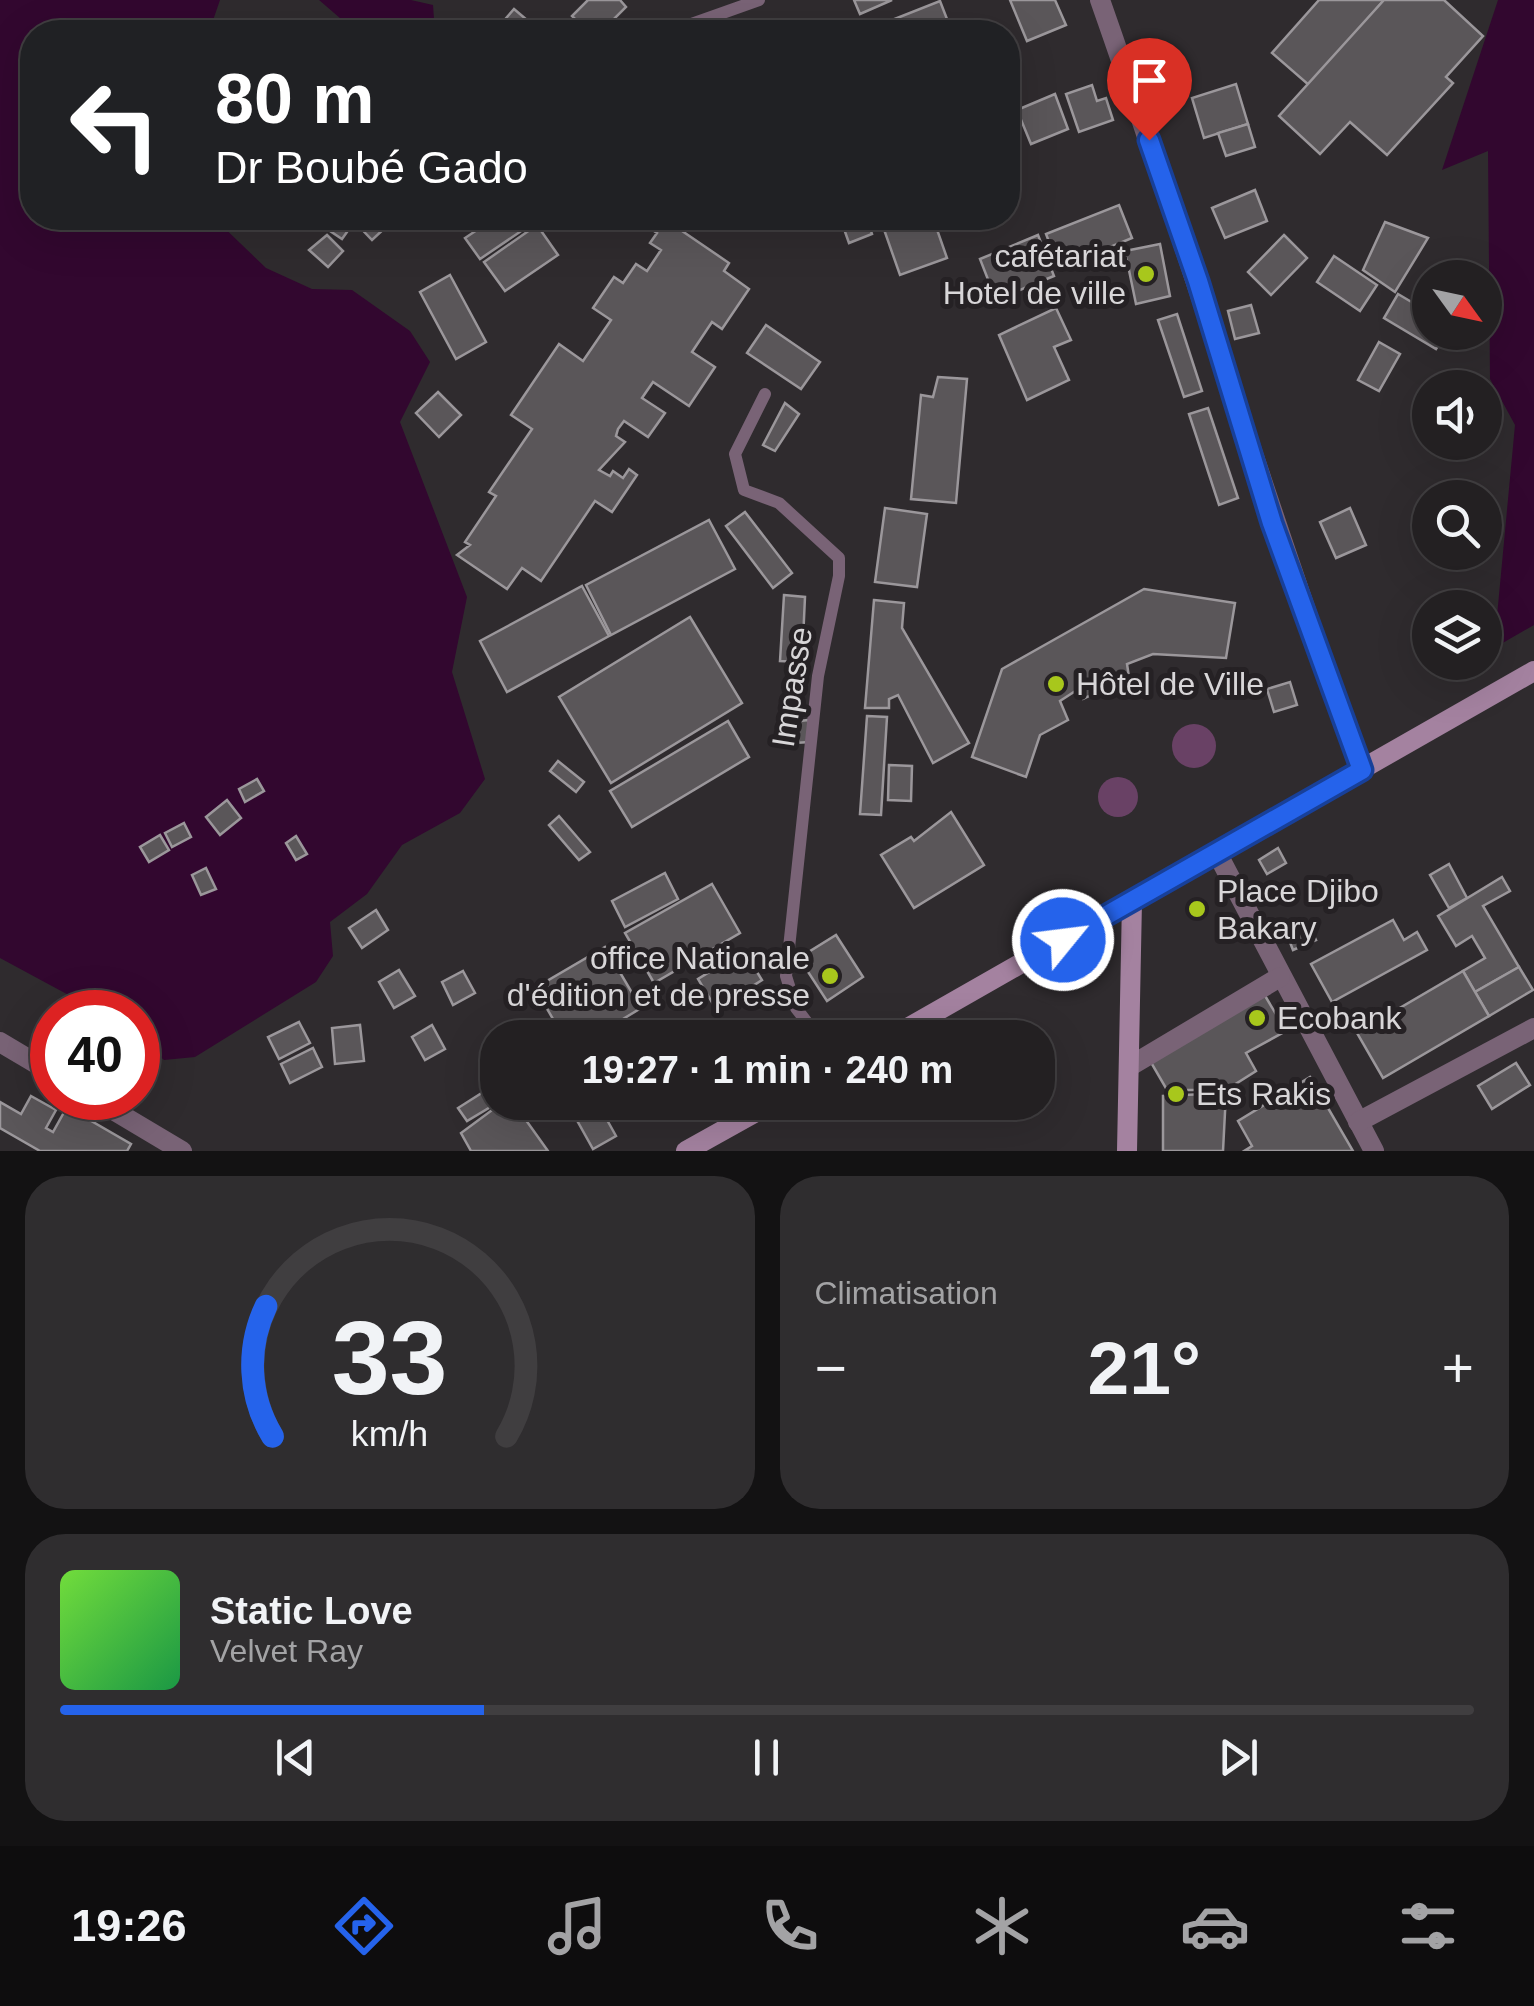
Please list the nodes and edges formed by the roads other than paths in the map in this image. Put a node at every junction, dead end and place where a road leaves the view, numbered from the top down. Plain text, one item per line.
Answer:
1 (759, 0) edge
2 (1100, 0) edge
3 (703, 20) edge
4 (765, 394) dead end
5 (1534, 670) edge
6 (1362, 770) junction
7 (1216, 851) junction
8 (1132, 901) junction
9 (1280, 977) junction
10 (805, 1020) edge
11 (922, 1020) edge
12 (1534, 1028) edge
13 (0, 1042) edge
14 (30, 1060) edge
15 (1132, 1065) junction
16 (130, 1120) edge
17 (742, 1120) edge
18 (1358, 1122) junction
19 (182, 1151) edge
20 (686, 1151) edge
21 (1127, 1151) edge
22 (1374, 1151) edge

1 - 3 lane
2 - 6 street
4 - 10 lane, Impasse
5 - 6 street
6 - 7 street
7 - 8 street
7 - 9 street
8 - 11 street
8 - 15 street
9 - 15 street
9 - 18 street
12 - 18 street
13 - 14 street
15 - 21 street
16 - 19 street
17 - 20 street
18 - 22 street

